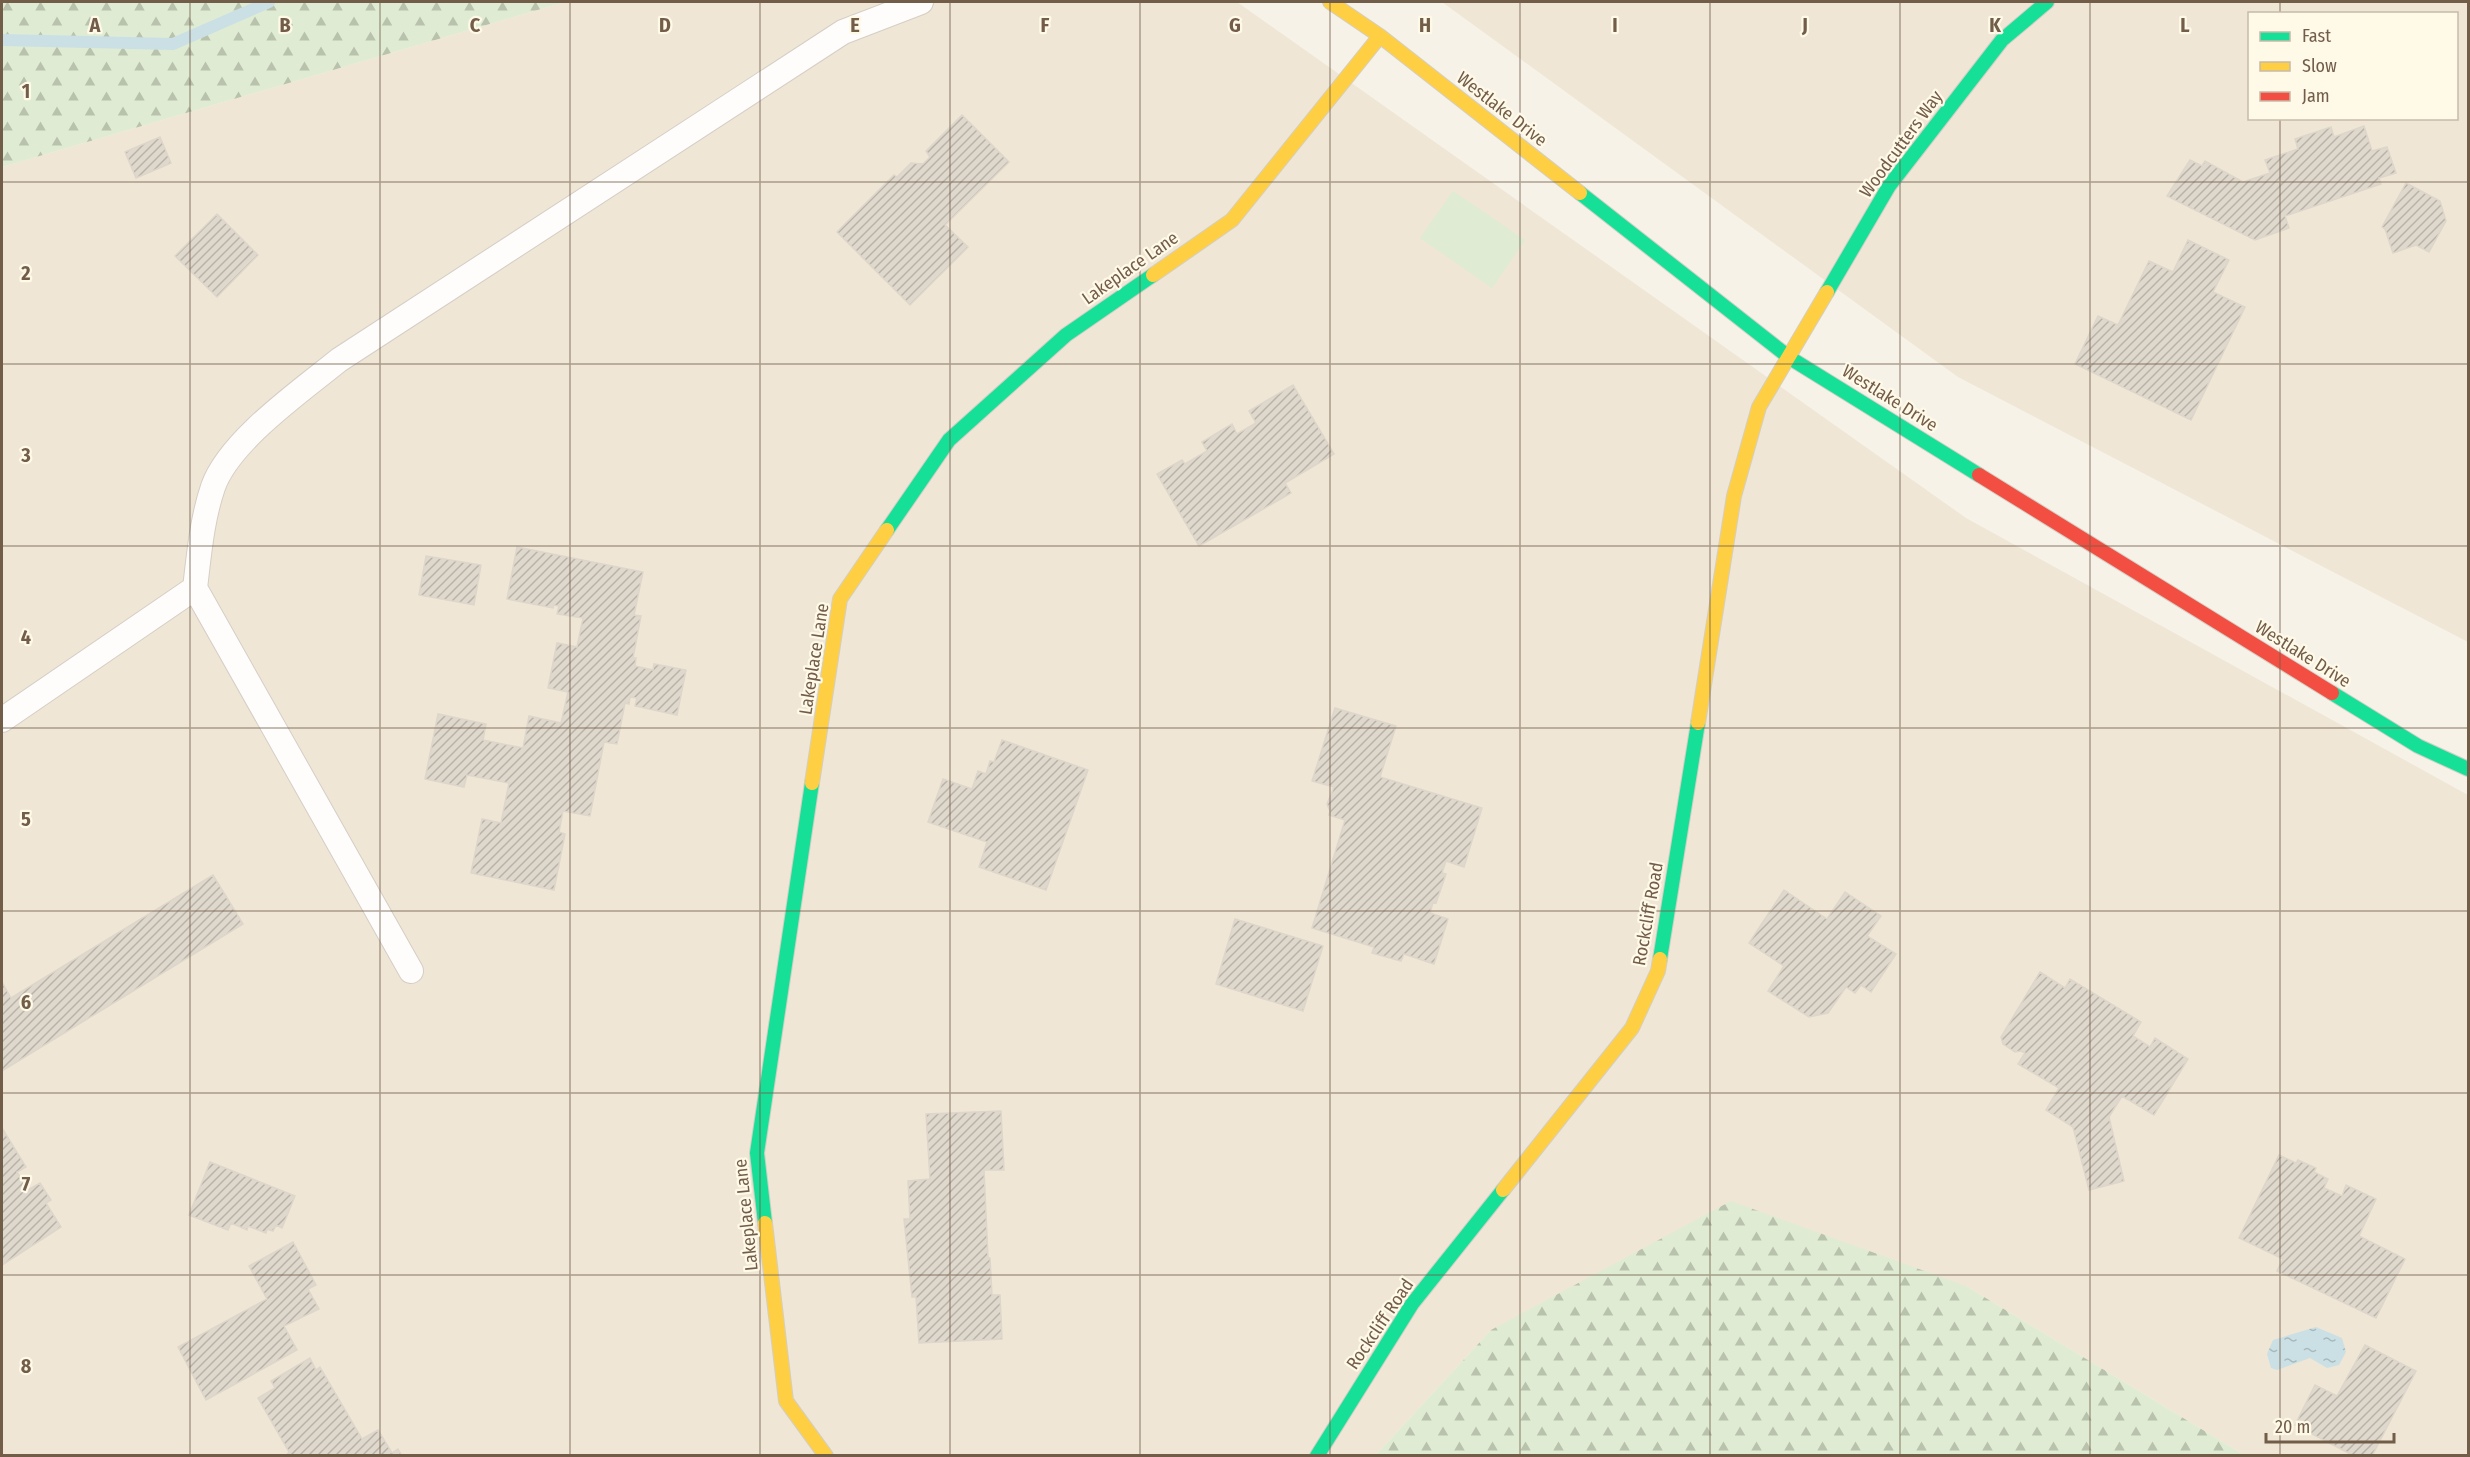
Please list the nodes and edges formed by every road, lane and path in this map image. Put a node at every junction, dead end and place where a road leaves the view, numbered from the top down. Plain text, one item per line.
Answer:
1 (921, 2) edge
2 (1330, 2) edge
3 (2047, 2) edge
4 (1380, 36) junction
5 (1790, 358) junction
6 (195, 588) junction
7 (2, 720) edge
8 (2469, 770) edge
9 (411, 971) dead end
10 (826, 1455) edge
11 (1317, 1455) edge

1 - 6 lane
2 - 4 street, Westlake Drive
3 - 5 street, Woodcutters Way
4 - 5 street, Westlake Drive
4 - 10 street, Lakeplace Lane
5 - 8 street, Westlake Drive
5 - 11 street, Rockcliff Road
6 - 7 lane
6 - 9 lane

